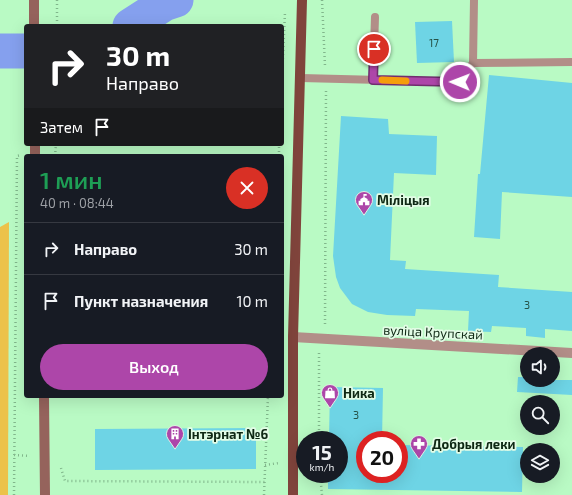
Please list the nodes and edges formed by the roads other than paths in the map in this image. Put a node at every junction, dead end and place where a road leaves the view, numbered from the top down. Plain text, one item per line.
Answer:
1 (34, 0) edge
2 (302, 0) edge
3 (474, 0) edge
4 (375, 17) dead end
5 (34, 24) edge
6 (572, 62) edge
7 (473, 63) junction
8 (301, 78) junction
9 (373, 80) junction
10 (293, 337) junction
11 (572, 353) edge
12 (44, 398) edge
13 (45, 495) edge
14 (293, 495) edge

1 - 5 main road
2 - 8 main road
3 - 7 lane
4 - 9 lane
6 - 7 lane
7 - 9 lane
8 - 9 lane
8 - 10 main road
10 - 11 street, вуліца Крупскай
10 - 14 main road
12 - 13 main road

